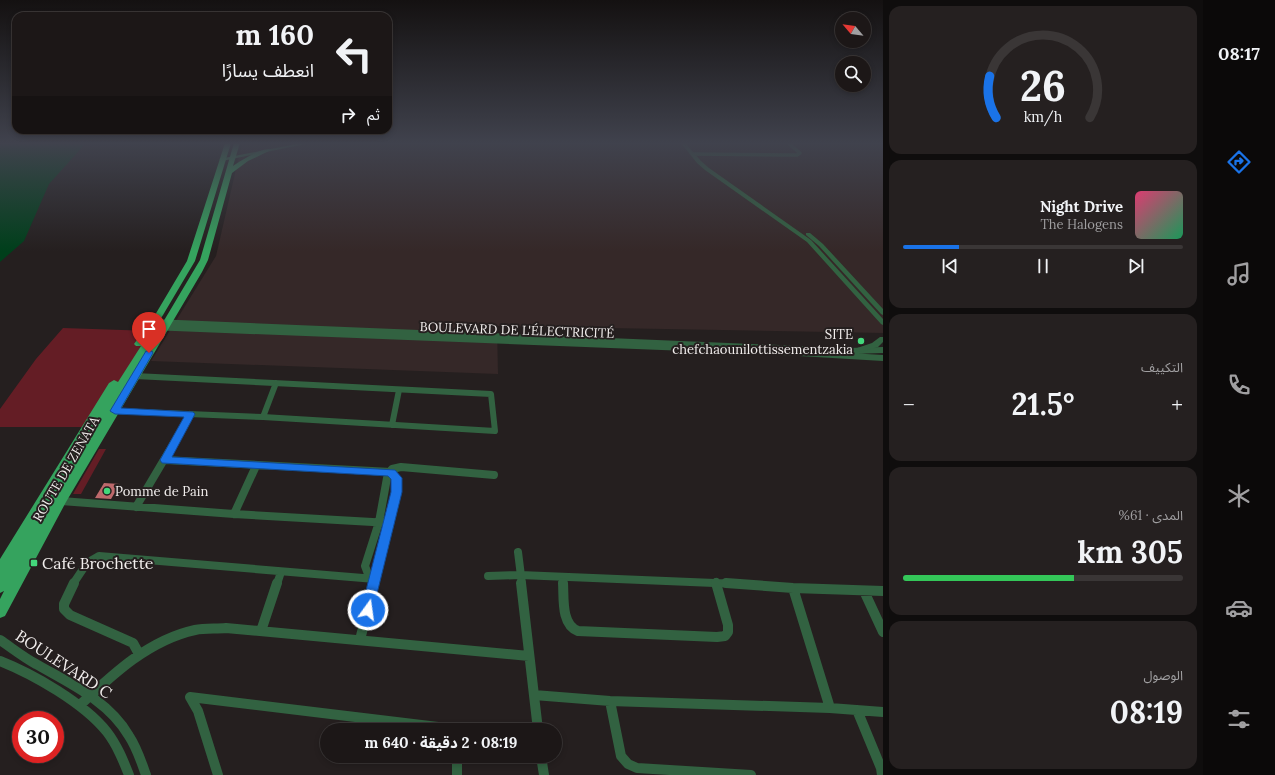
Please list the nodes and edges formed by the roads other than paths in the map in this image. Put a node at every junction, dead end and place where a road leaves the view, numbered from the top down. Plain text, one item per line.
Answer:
1 (222, 179) edge
2 (227, 179) edge
3 (721, 179) edge
4 (727, 179) edge
5 (883, 313) edge
6 (883, 322) edge
7 (160, 325) junction
8 (883, 339) edge
9 (860, 350) junction
10 (883, 350) edge
11 (883, 358) edge
12 (135, 376) junction
13 (276, 383) junction
14 (399, 390) junction
15 (115, 411) junction
16 (190, 414) junction
17 (263, 417) junction
18 (392, 425) junction
19 (166, 460) junction
20 (256, 466) junction
21 (391, 472) junction
22 (494, 475) dead end
23 (62, 501) junction
24 (136, 507) junction
25 (234, 514) junction
26 (379, 522) junction
27 (390, 523) junction
28 (518, 552) dead end
29 (0, 570) edge
30 (281, 572) junction
31 (520, 575) junction
32 (488, 576) dead end
33 (562, 577) junction
34 (375, 579) junction
35 (716, 582) junction
36 (0, 587) edge
37 (793, 588) junction
38 (864, 591) junction
39 (883, 591) edge
40 (0, 599) edge
41 (0, 612) edge
42 (261, 631) junction
43 (883, 632) edge
44 (0, 640) edge
45 (360, 640) junction
46 (139, 654) junction
47 (529, 656) junction
48 (0, 661) edge
49 (91, 695) junction
50 (534, 696) junction
51 (610, 701) junction
52 (80, 705) junction
53 (830, 708) junction
54 (857, 710) junction
55 (883, 712) edge
56 (405, 723) edge
57 (537, 723) edge
58 (456, 763) edge
59 (543, 763) edge
60 (129, 775) edge
61 (146, 775) edge
62 (218, 775) edge
63 (456, 775) edge
64 (544, 775) edge
65 (751, 775) edge
66 (882, 775) edge

1 - 7 main road, ROUTE DE ZENATA
2 - 7 main road, ROUTE DE ZENATA
3 - 6 street
4 - 5 street
7 - 9 street, BOULEVARD DE L'ÉLECTRICITÉ
7 - 11 street, BOULEVARD DE L'ÉLECTRICITÉ
7 - 12 main road, ROUTE DE ZENATA
7 - 29 main road, ROUTE DE ZENATA
7 - 36 main road, ROUTE DE ZENATA
7 - 40 main road, ROUTE DE ZENATA
8 - 9 street
9 - 10 street, BOULEVARD DE L'ÉLECTRICITÉ
12 - 13 street
12 - 15 main road, ROUTE DE ZENATA
13 - 14 street
13 - 17 street
14 - 18 street
14 - 18 street
15 - 16 street
15 - 23 main road, ROUTE DE ZENATA
16 - 17 street
16 - 19 street
17 - 18 street
19 - 20 street
19 - 24 street
20 - 21 street
20 - 25 street
21 - 22 street
21 - 26 street
21 - 27 street
23 - 24 street
23 - 41 main road, ROUTE DE ZENATA
24 - 25 street
25 - 26 street
26 - 27 street
26 - 34 street
27 - 34 street
28 - 31 street
30 - 34 street
30 - 42 street
30 - 46 street
31 - 32 street
31 - 33 street
31 - 47 street
33 - 35 street
33 - 35 street
34 - 45 street
35 - 37 street
37 - 38 street
37 - 53 street
38 - 39 street
38 - 43 street
42 - 45 street
42 - 46 street
44 - 49 street, BOULEVARD C
45 - 47 street
46 - 49 street
47 - 50 street
48 - 52 street, BOULEVARD C
49 - 52 street
49 - 61 street, BOULEVARD C
50 - 51 street
50 - 57 street
51 - 53 street
51 - 65 street
52 - 60 street, BOULEVARD C
53 - 54 street
54 - 55 street
54 - 66 street
56 - 62 street
58 - 63 street
59 - 64 street

